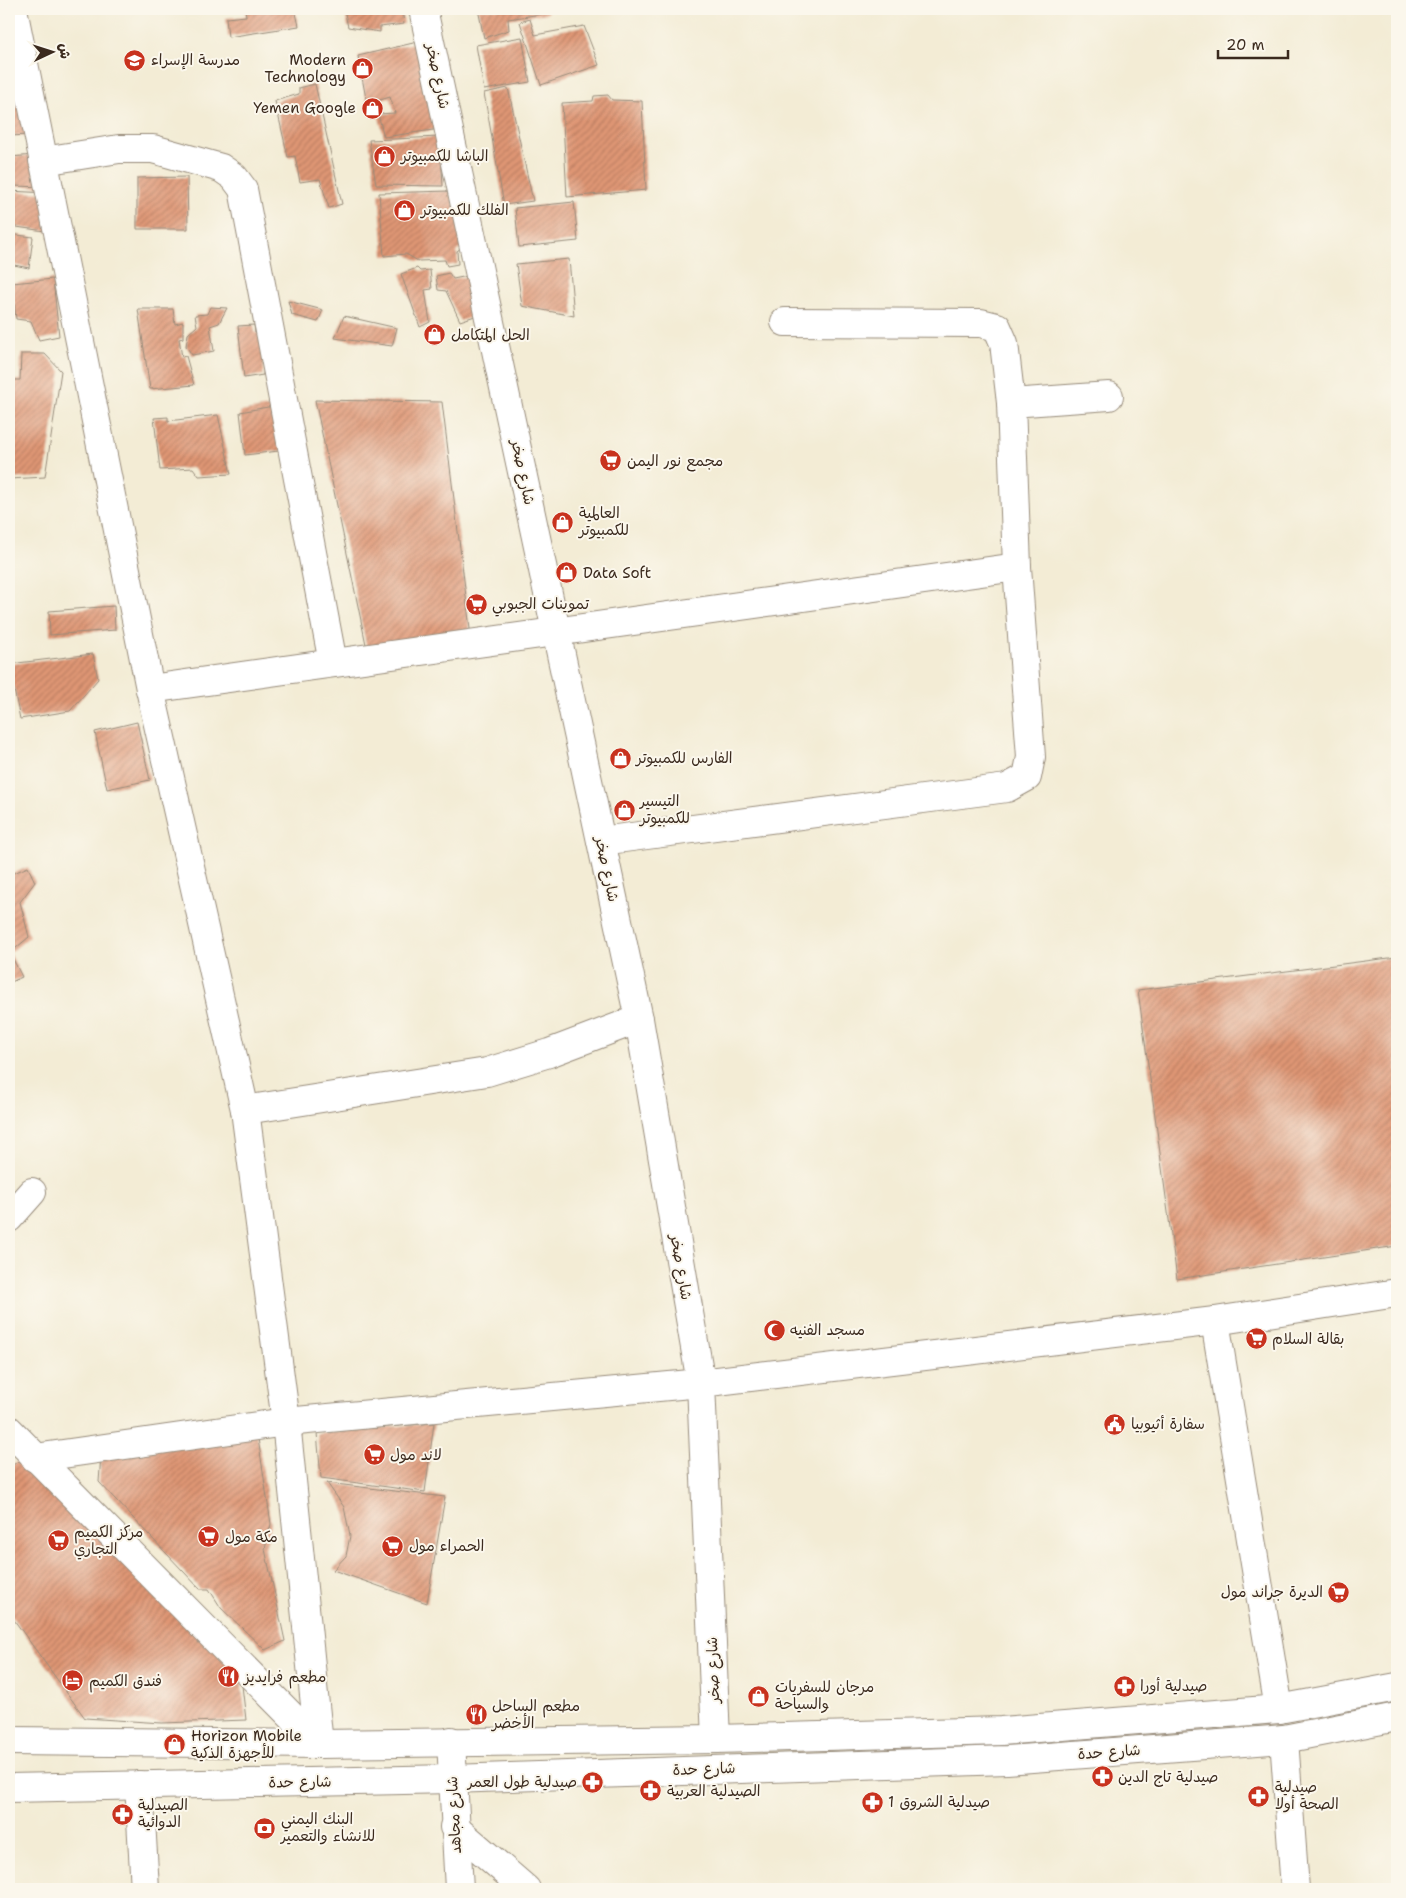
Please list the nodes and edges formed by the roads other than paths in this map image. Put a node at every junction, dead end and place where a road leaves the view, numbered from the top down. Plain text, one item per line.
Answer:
1 (13, 9) edge
2 (423, 9) edge
3 (43, 161) junction
4 (786, 322) dead end
5 (1109, 396) dead end
6 (1011, 403) junction
7 (1017, 567) junction
8 (557, 632) junction
9 (333, 663) junction
10 (150, 690) junction
11 (601, 841) junction
12 (639, 1019) junction
13 (245, 1110) junction
14 (32, 1192) dead end
15 (9, 1218) edge
16 (1397, 1293) edge
17 (1215, 1321) junction
18 (701, 1383) junction
19 (286, 1422) junction
20 (9, 1430) edge
21 (35, 1458) junction
22 (1397, 1687) edge
23 (1279, 1709) junction
24 (1397, 1717) edge
25 (716, 1739) junction
26 (1284, 1739) junction
27 (9, 1741) edge
28 (451, 1742) junction
29 (320, 1744) junction
30 (452, 1779) junction
31 (139, 1785) junction
32 (9, 1788) edge
33 (454, 1827) junction
34 (145, 1889) edge
35 (459, 1889) edge
36 (526, 1889) edge
37 (1295, 1889) edge

1 - 3 street
2 - 8 street, شارع صخر
3 - 9 street
3 - 10 street
4 - 6 street
5 - 6 street
6 - 7 street
7 - 8 street
7 - 11 street
8 - 9 street
8 - 11 street, شارع صخر
9 - 10 street
10 - 13 street
11 - 12 street, شارع صخر
12 - 13 street
12 - 18 street, شارع صخر
13 - 19 street
14 - 15 street
16 - 17 street
17 - 18 street
17 - 23 street
18 - 19 street
18 - 25 street, شارع صخر
19 - 21 street
19 - 29 street
20 - 21 street
21 - 29 street
22 - 23 street, شارع حدة
23 - 25 street, شارع حدة
24 - 26 street, شارع حدة
25 - 28 street, شارع حدة
26 - 30 street, شارع حدة
26 - 37 street
27 - 29 street, شارع حدة
28 - 29 street, شارع حدة
28 - 30 street, شارع مجاهد
30 - 31 street, شارع حدة
30 - 33 street, شارع مجاهد
31 - 32 street, شارع حدة
31 - 34 street
33 - 35 street, شارع مجاهد
33 - 36 street

